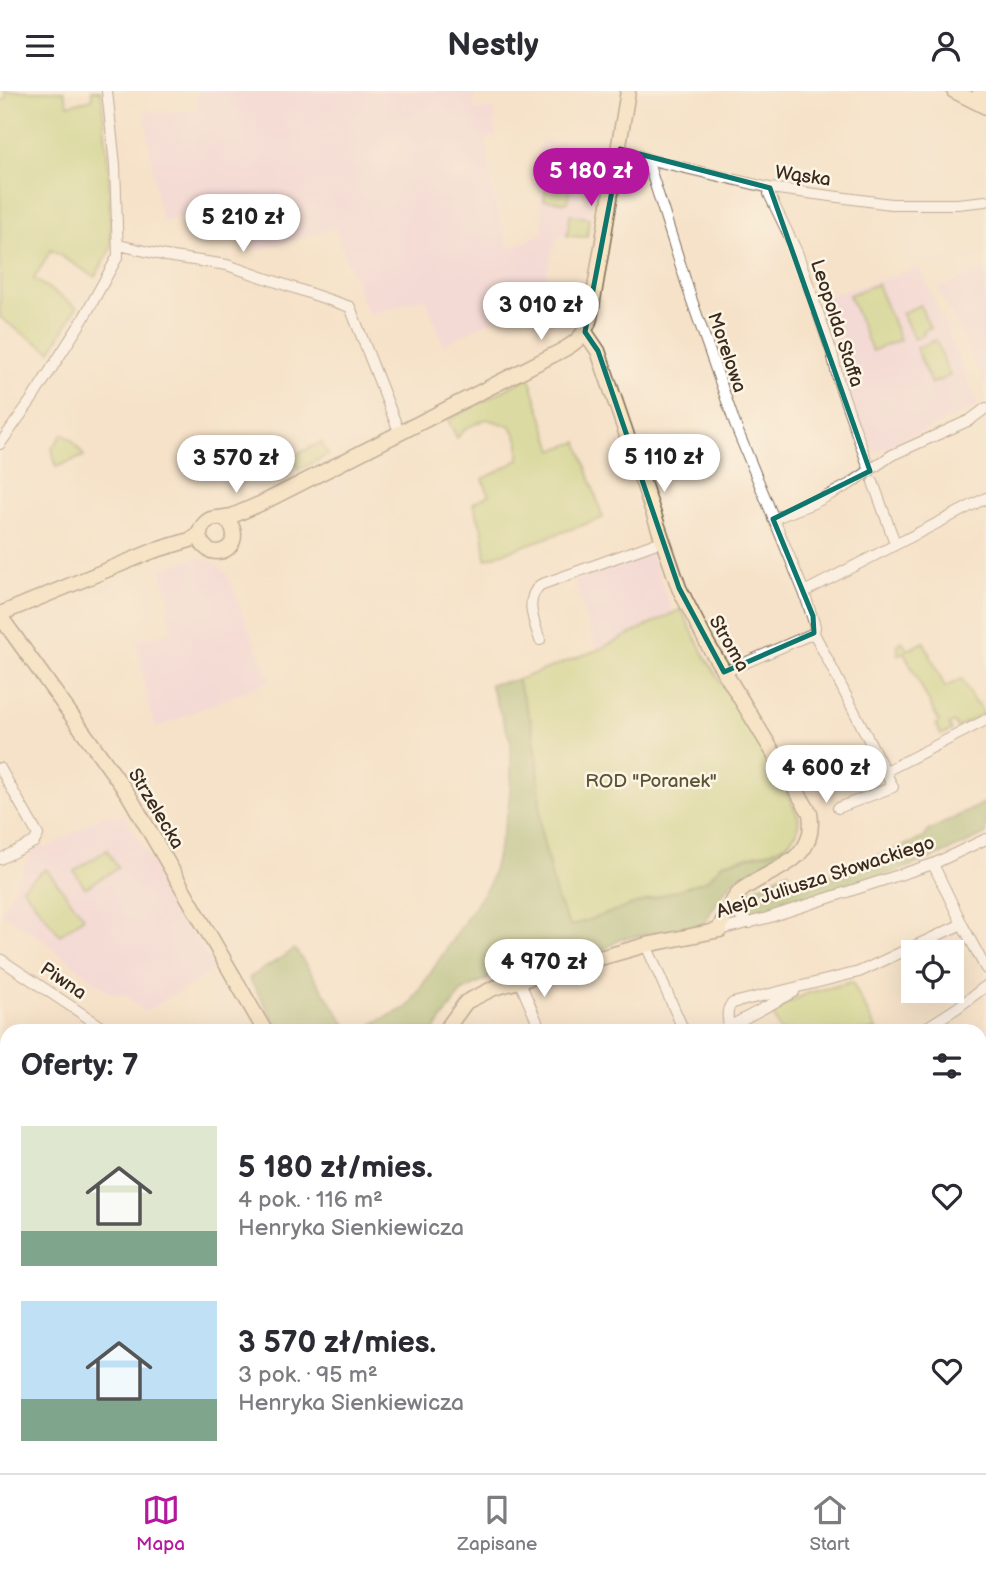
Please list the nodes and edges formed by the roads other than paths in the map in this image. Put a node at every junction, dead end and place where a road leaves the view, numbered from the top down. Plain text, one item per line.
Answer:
1 (107, 91) edge
2 (628, 91) edge
3 (954, 91) edge
4 (980, 91) edge
5 (986, 94) edge
6 (986, 107) edge
7 (620, 149) junction
8 (647, 159) junction
9 (770, 188) junction
10 (986, 201) edge
11 (120, 245) junction
12 (585, 332) junction
13 (986, 408) edge
14 (400, 434) junction
15 (0, 444) edge
16 (872, 477) junction
17 (986, 498) edge
18 (262, 503) junction
19 (219, 518) junction
20 (773, 519) junction
21 (202, 528) junction
22 (234, 535) junction
23 (662, 541) junction
24 (895, 544) junction
25 (209, 550) junction
26 (133, 560) junction
27 (804, 591) junction
28 (0, 615) edge
29 (814, 633) junction
30 (540, 640) dead end
31 (724, 672) junction
32 (986, 720) edge
33 (0, 768) edge
34 (886, 771) junction
35 (838, 808) dead end
36 (986, 839) edge
37 (0, 859) edge
38 (933, 863) junction
39 (736, 896) junction
40 (750, 923) junction
41 (962, 924) junction
42 (720, 930) junction
43 (646, 945) junction
44 (0, 959) edge
45 (986, 969) edge
46 (519, 980) junction
47 (986, 986) edge
48 (796, 989) junction
49 (98, 1024) edge
50 (261, 1024) edge
51 (451, 1024) edge
52 (538, 1024) edge
53 (681, 1024) edge
54 (726, 1024) edge
55 (735, 1024) edge
56 (931, 1024) edge

1 - 11 street
2 - 7 street
3 - 6 street
4 - 5 street
7 - 8 street, Wąska
7 - 12 street
8 - 9 street, Wąska
8 - 20 street, Morelowa
9 - 10 street, Wąska
9 - 16 street, Leopolda Staffa
11 - 14 street
11 - 15 street
12 - 14 street
12 - 23 street, Stroma
13 - 16 street
14 - 18 street
16 - 20 street
16 - 24 street, Leopolda Staffa
17 - 24 street
18 - 19 street
18 - 22 street
19 - 21 street
19 - 22 street
20 - 27 street, Morelowa
21 - 25 street
21 - 26 street
22 - 25 street
23 - 30 street
23 - 31 street, Stroma
24 - 27 street
25 - 26 street
26 - 28 street
27 - 29 street, Morelowa
28 - 50 street, Strzelecka
29 - 31 street
29 - 34 street, Morelowa
31 - 39 street, Stroma
32 - 34 street
33 - 37 street
34 - 35 street
36 - 38 street, Aleja Juliusza Słowackiego
38 - 40 street, Aleja Juliusza Słowackiego
38 - 41 street
39 - 40 street
39 - 42 street, Stroma
40 - 42 street, Aleja Juliusza Słowackiego
41 - 45 street
41 - 48 street
42 - 43 street, Aleja Juliusza Słowackiego
43 - 46 street, Aleja Juliusza Słowackiego
43 - 53 street
44 - 49 street, Piwna
46 - 51 street, Aleja Juliusza Słowackiego
46 - 52 street
47 - 56 street
48 - 54 street
48 - 55 street

